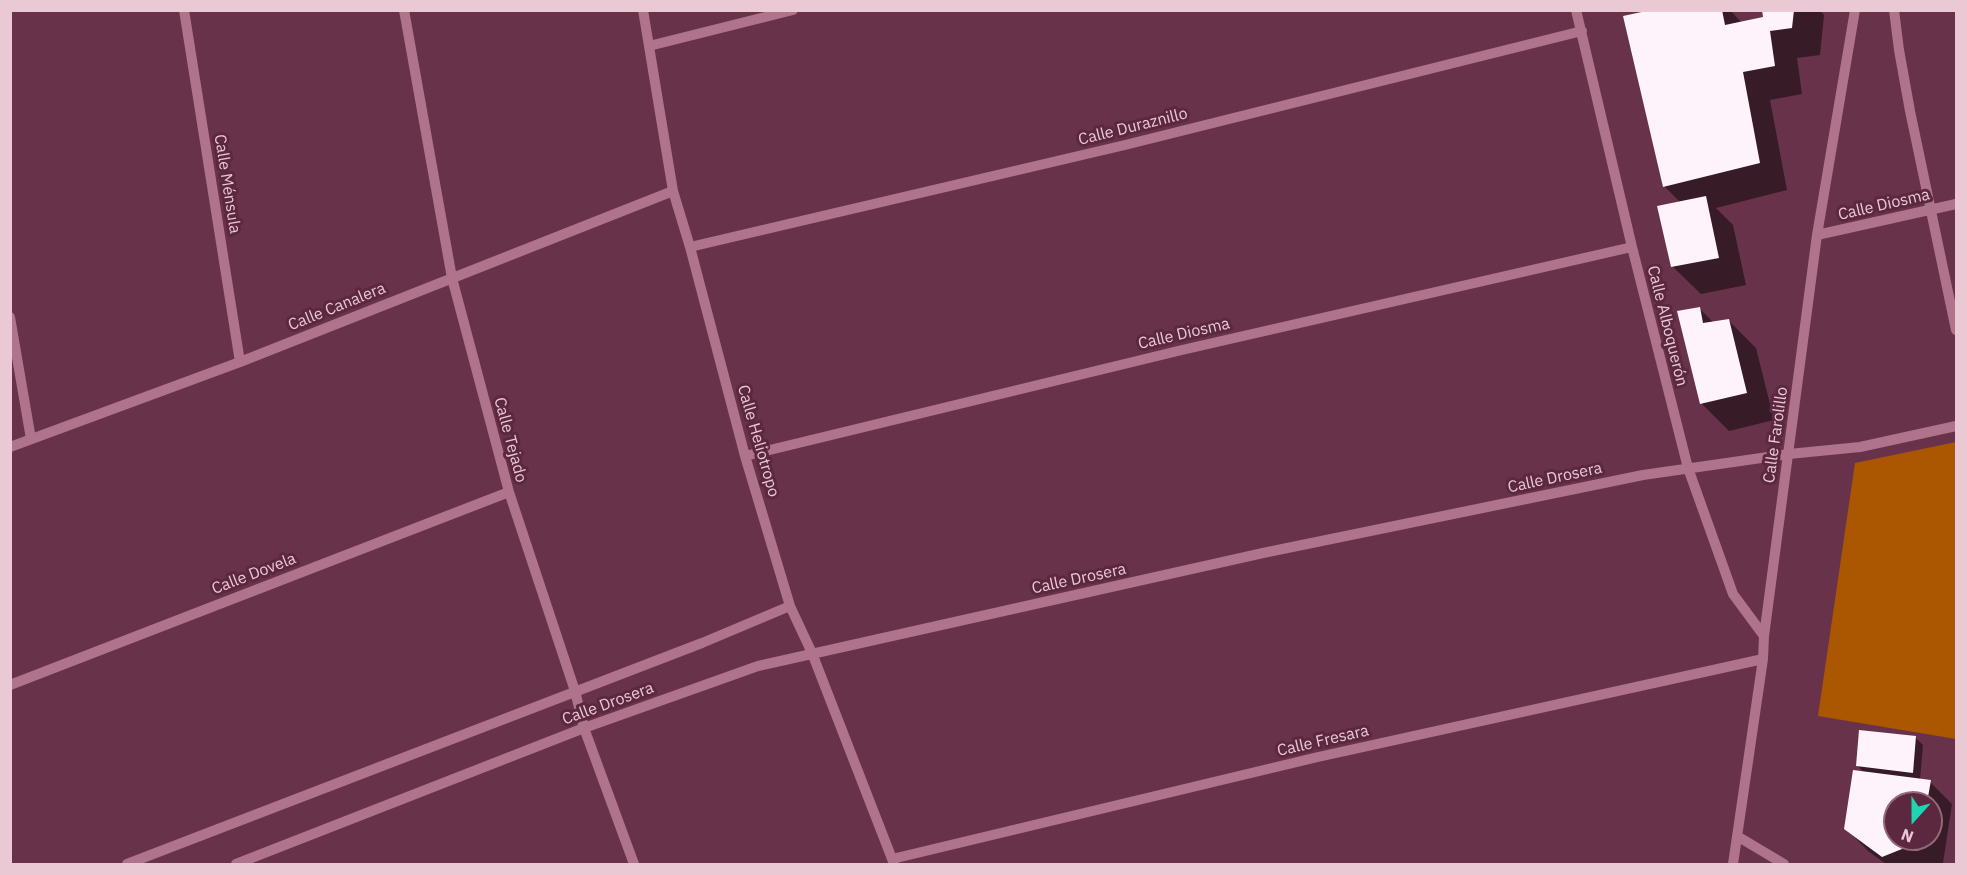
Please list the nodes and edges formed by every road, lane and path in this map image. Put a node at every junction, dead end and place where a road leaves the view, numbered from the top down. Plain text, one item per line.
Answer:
1 (184, 10) edge
2 (404, 10) edge
3 (643, 10) edge
4 (793, 10) edge
5 (1576, 10) edge
6 (1855, 10) edge
7 (1894, 10) edge
8 (1582, 32) junction
9 (649, 46) junction
10 (673, 191) junction
11 (1956, 204) edge
12 (1931, 210) junction
13 (1817, 235) junction
14 (690, 247) junction
15 (1632, 247) junction
16 (452, 278) junction
17 (10, 317) edge
18 (1956, 330) edge
19 (240, 362) junction
20 (1956, 426) edge
21 (31, 439) junction
22 (10, 447) edge
23 (1789, 454) junction
24 (745, 456) junction
25 (1688, 468) junction
26 (509, 492) junction
27 (790, 606) junction
28 (1764, 636) junction
29 (812, 653) junction
30 (1763, 658) junction
31 (10, 685) edge
32 (575, 691) junction
33 (584, 728) junction
34 (1737, 836) junction
35 (893, 862) edge
36 (127, 864) edge
37 (236, 864) edge
38 (634, 864) edge
39 (1733, 864) edge
40 (1784, 864) edge

1 - 19 street, Calle Ménsula
2 - 16 street, Calle Tejado
3 - 9 street, Calle Heliotropo
4 - 9 street
5 - 8 street, Calle Alboquerón
6 - 13 street, Calle Farolillo
7 - 12 street
8 - 14 street, Calle Duraznillo
8 - 15 street, Calle Alboquerón
9 - 10 street, Calle Heliotropo
10 - 14 street, Calle Heliotropo
10 - 16 street, Calle Canalera
11 - 12 street, Calle Diosma
12 - 13 street, Calle Diosma
12 - 18 street
13 - 23 street, Calle Farolillo
14 - 24 street, Calle Heliotropo
15 - 24 street, Calle Diosma
15 - 25 street, Calle Alboquerón
16 - 19 street, Calle Canalera
16 - 26 street, Calle Tejado
17 - 21 street
19 - 21 street, Calle Canalera
20 - 23 street, Calle Drosera
21 - 22 street, Calle Canalera
23 - 25 street, Calle Drosera
23 - 28 street, Calle Farolillo
24 - 27 street, Calle Heliotropo
25 - 28 street, Calle Alboquerón
25 - 29 street, Calle Drosera
26 - 31 street, Calle Dovela
26 - 32 street, Calle Tejado
27 - 29 street, Calle Heliotropo
27 - 32 street, Calle Drosera
28 - 30 street, Calle Farolillo
29 - 33 street, Calle Drosera
29 - 35 street, Calle Heliotropo
30 - 34 street, Calle Farolillo
30 - 35 street, Calle Fresara
32 - 33 street, Calle Tejado
32 - 36 street, Calle Drosera
33 - 37 street, Calle Drosera
33 - 38 street, Calle Tejado
34 - 39 street, Calle Farolillo
34 - 40 street

